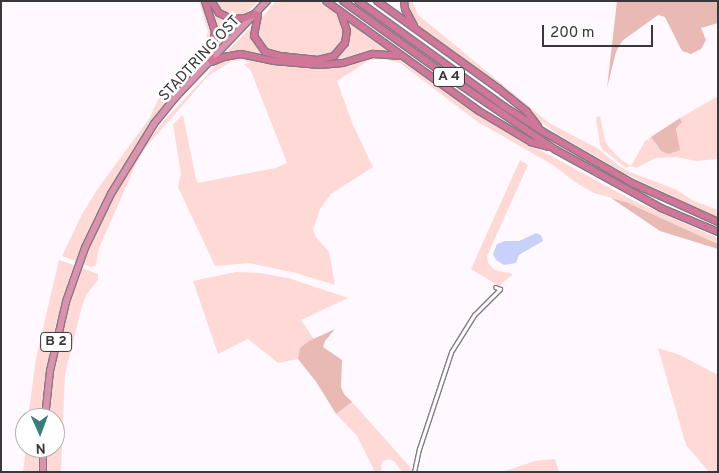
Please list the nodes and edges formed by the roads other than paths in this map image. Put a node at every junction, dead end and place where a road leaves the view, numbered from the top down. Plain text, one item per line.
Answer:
1 (205, 1) edge
2 (211, 1) edge
3 (267, 1) edge
4 (271, 1) edge
5 (326, 1) edge
6 (344, 1) edge
7 (358, 1) edge
8 (377, 1) edge
9 (404, 1) edge
10 (337, 10) junction
11 (256, 14) junction
12 (418, 31) junction
13 (405, 59) junction
14 (211, 61) junction
15 (542, 131) junction
16 (556, 150) junction
17 (718, 222) edge
18 (718, 232) edge
19 (495, 287) dead end
20 (46, 408) edge
21 (43, 458) edge
22 (43, 472) edge
23 (414, 472) edge

1 - 14 highway
2 - 11 highway
3 - 11 highway, B 2
4 - 11 highway, STADTRING OST / B 2
5 - 10 highway
6 - 16 highway, A 4
7 - 15 highway, A 4
8 - 12 highway
9 - 12 highway
10 - 11 highway
10 - 13 highway
11 - 14 highway, B 2
12 - 15 highway
13 - 14 highway
13 - 16 highway
14 - 20 highway, STADTRING OST / B 2
15 - 17 highway, A 4
16 - 18 highway, A 4
19 - 23 street
21 - 22 highway

